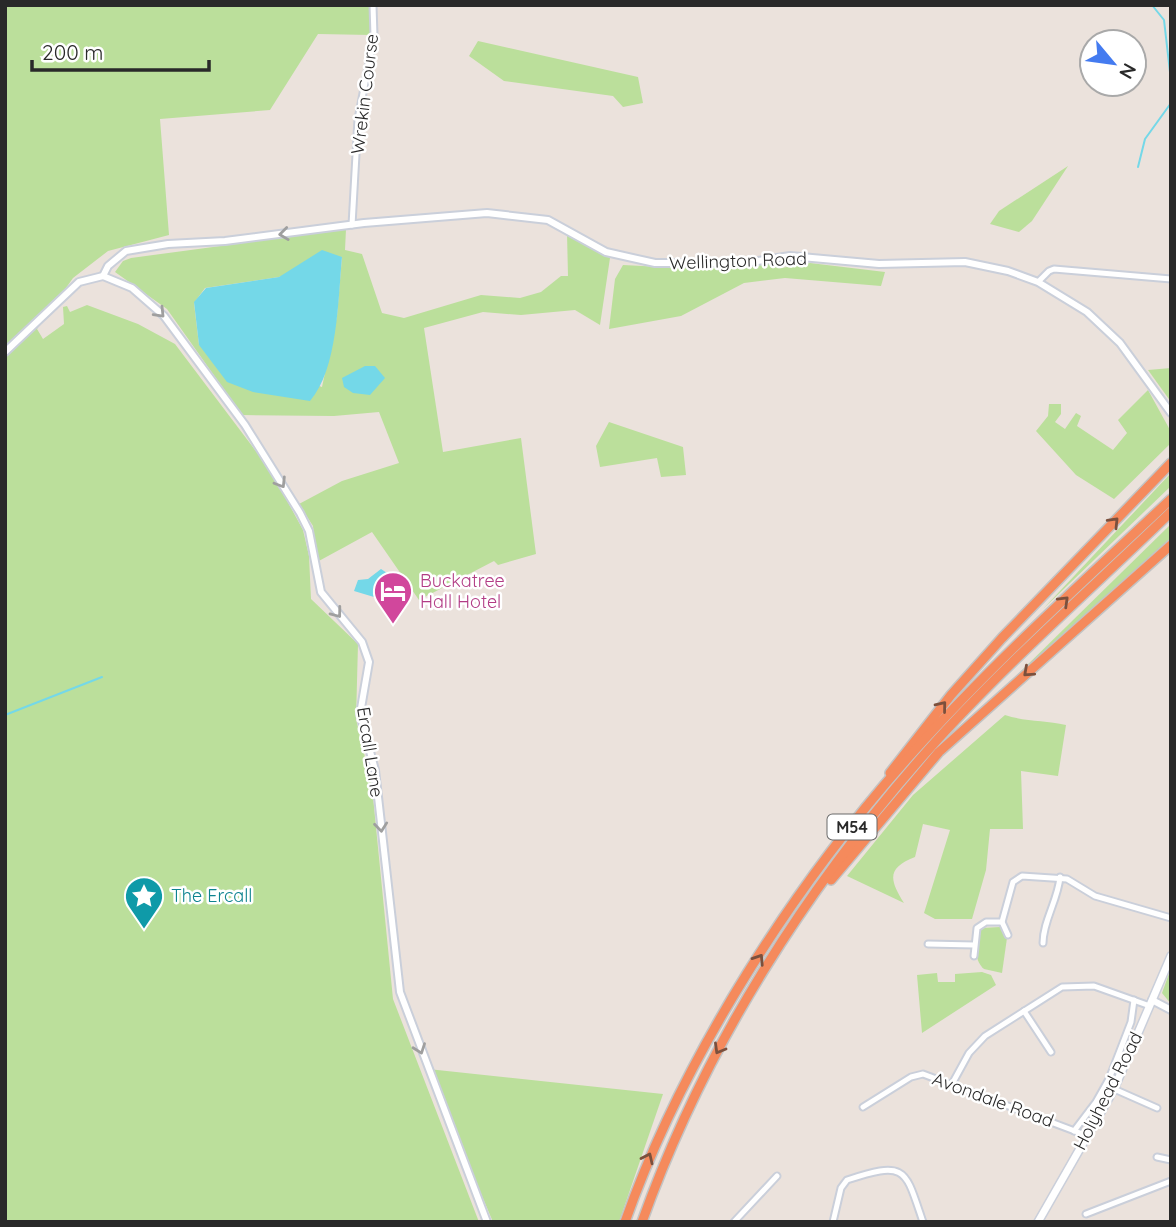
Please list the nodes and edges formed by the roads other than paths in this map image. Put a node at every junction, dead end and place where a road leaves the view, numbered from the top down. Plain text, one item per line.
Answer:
1 (373, 5) edge
2 (352, 225) junction
3 (103, 276) junction
4 (1171, 279) edge
5 (1038, 282) junction
6 (5, 352) edge
7 (1171, 413) edge
8 (1171, 463) edge
9 (1171, 499) edge
10 (1171, 512) edge
11 (1171, 545) edge
12 (873, 801) junction
13 (1060, 877) junction
14 (1171, 918) edge
15 (796, 921) junction
16 (1002, 922) junction
17 (1035, 934) dead end
18 (1043, 934) junction
19 (1008, 935) dead end
20 (1043, 943) dead end
21 (928, 944) dead end
22 (974, 945) junction
23 (936, 946) junction
24 (934, 954) dead end
25 (974, 956) dead end
26 (1171, 956) edge
27 (1134, 1000) junction
28 (1151, 1003) junction
29 (1171, 1010) edge
30 (1024, 1011) junction
31 (1040, 1053) dead end
32 (952, 1084) junction
33 (1114, 1088) junction
34 (863, 1107) dead end
35 (1157, 1108) dead end
36 (1074, 1130) junction
37 (1088, 1136) junction
38 (1157, 1157) dead end
39 (1171, 1160) edge
40 (778, 1176) dead end
41 (1171, 1181) edge
42 (1086, 1214) dead end
43 (487, 1222) edge
44 (625, 1222) edge
45 (642, 1222) edge
46 (734, 1222) edge
47 (833, 1222) edge
48 (923, 1222) edge
49 (1038, 1222) edge

1 - 2 street, Wrekin Course
2 -> 3 street, Wellington Road
2 - 5 street, Wellington Road
3 - 6 street, Wellington Road
3 -> 43 street, Ercall Lane
4 - 5 street
5 - 7 street, Wellington Road
12 -> 8 highway, M54
12 -> 9 highway, M54
10 - 15 highway, M54
11 -> 15 highway, M54
44 -> 12 highway, M54
13 - 14 street
13 - 16 street
13 - 18 street
15 -> 45 highway, M54
16 - 19 street
16 - 22 street
17 - 18 street
18 - 20 street
21 - 23 street
22 - 23 street
22 - 25 street
23 - 24 street
26 - 28 main road, Holyhead Road
27 - 28 street
27 - 30 street
27 - 36 street, Holyhead Road
28 - 29 street
28 - 33 main road, Holyhead Road
30 - 31 street
30 - 32 street
32 - 34 street, Avondale Road
32 - 36 street, Avondale Road
33 - 35 street
33 - 37 main road, Holyhead Road
36 - 37 street, Avondale Road
37 - 49 main road, Holyhead Road
38 - 39 street
40 - 46 street
41 - 42 street
47 - 48 street

